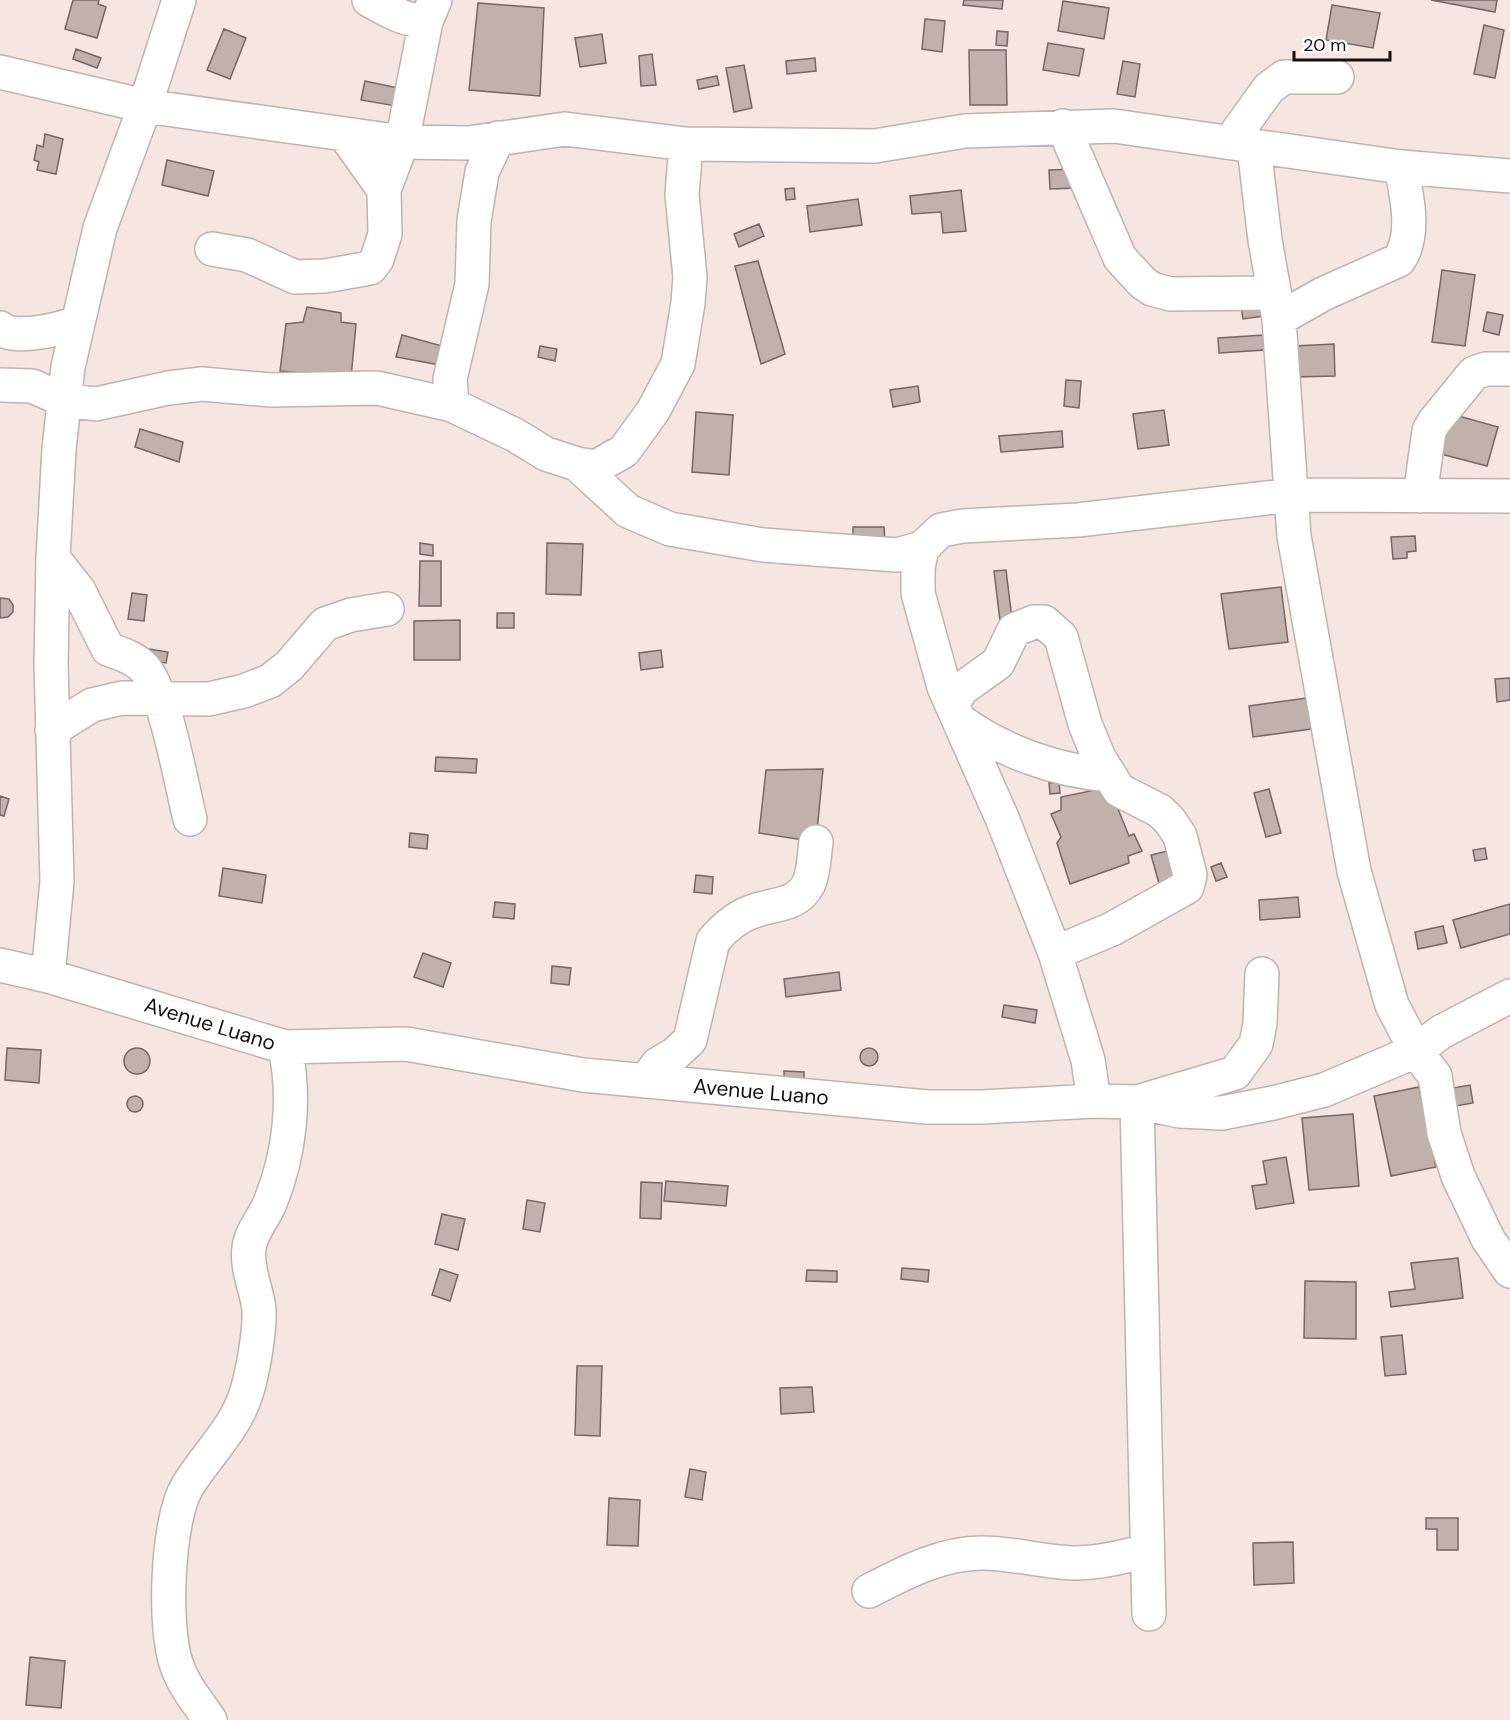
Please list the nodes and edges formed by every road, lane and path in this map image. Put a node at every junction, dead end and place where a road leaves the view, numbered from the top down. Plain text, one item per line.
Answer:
1 (179, 0) edge
2 (369, 0) edge
3 (431, 11) edge
4 (0, 72) edge
5 (1337, 77) dead end
6 (145, 106) junction
7 (1063, 126) junction
8 (345, 135) junction
9 (498, 138) junction
10 (402, 142) junction
11 (686, 144) junction
12 (1242, 144) junction
13 (1401, 167) junction
14 (1510, 176) edge
15 (384, 190) junction
16 (212, 249) dead end
17 (1276, 306) junction
18 (78, 322) junction
19 (0, 328) edge
20 (1510, 369) edge
21 (0, 384) edge
22 (64, 400) junction
23 (452, 405) junction
24 (577, 464) junction
25 (1292, 495) junction
26 (1420, 496) junction
27 (1510, 496) edge
28 (922, 548) junction
29 (53, 558) junction
30 (387, 609) dead end
31 (159, 700) junction
32 (955, 712) junction
33 (52, 730) junction
34 (1108, 775) junction
35 (190, 819) dead end
36 (816, 842) dead end
37 (1055, 953) junction
38 (0, 965) edge
39 (1262, 974) dead end
40 (48, 976) junction
41 (1510, 996) edge
42 (285, 1047) junction
43 (1416, 1051) junction
44 (645, 1081) junction
45 (1094, 1101) junction
46 (1137, 1102) junction
47 (1510, 1271) edge
48 (1146, 1551) junction
49 (869, 1591) dead end
50 (1149, 1614) dead end
51 (210, 1720) edge

1 - 6 street
2 - 3 street
3 - 10 street
4 - 6 street
5 - 12 street
6 - 8 street
6 - 18 street
7 - 11 street
7 - 12 street
7 - 17 street
8 - 10 street
8 - 15 street
9 - 10 street
9 - 11 street
9 - 23 street
10 - 15 street
11 - 24 street
12 - 13 street
12 - 17 street
13 - 14 street
13 - 17 street
15 - 16 street
17 - 25 street
18 - 19 street
18 - 22 street
20 - 26 street
21 - 22 street
22 - 23 street
22 - 29 street
23 - 24 street
24 - 28 street
25 - 26 street
25 - 28 street
25 - 43 street
26 - 27 street
28 - 32 street
29 - 31 street
29 - 33 street
30 - 31 street
31 - 33 street
31 - 35 street
32 - 34 street
32 - 34 street
32 - 37 street
33 - 40 street
34 - 37 street
36 - 44 street
37 - 45 street
38 - 40 street, Avenue Luano
39 - 46 street
40 - 42 street, Avenue Luano
41 - 43 street, Avenue Luano
42 - 44 street, Avenue Luano
42 - 51 street
43 - 46 street, Avenue Luano
43 - 47 street
44 - 45 street, Avenue Luano
45 - 46 street, Avenue Luano
46 - 48 street
48 - 49 street
48 - 50 street

